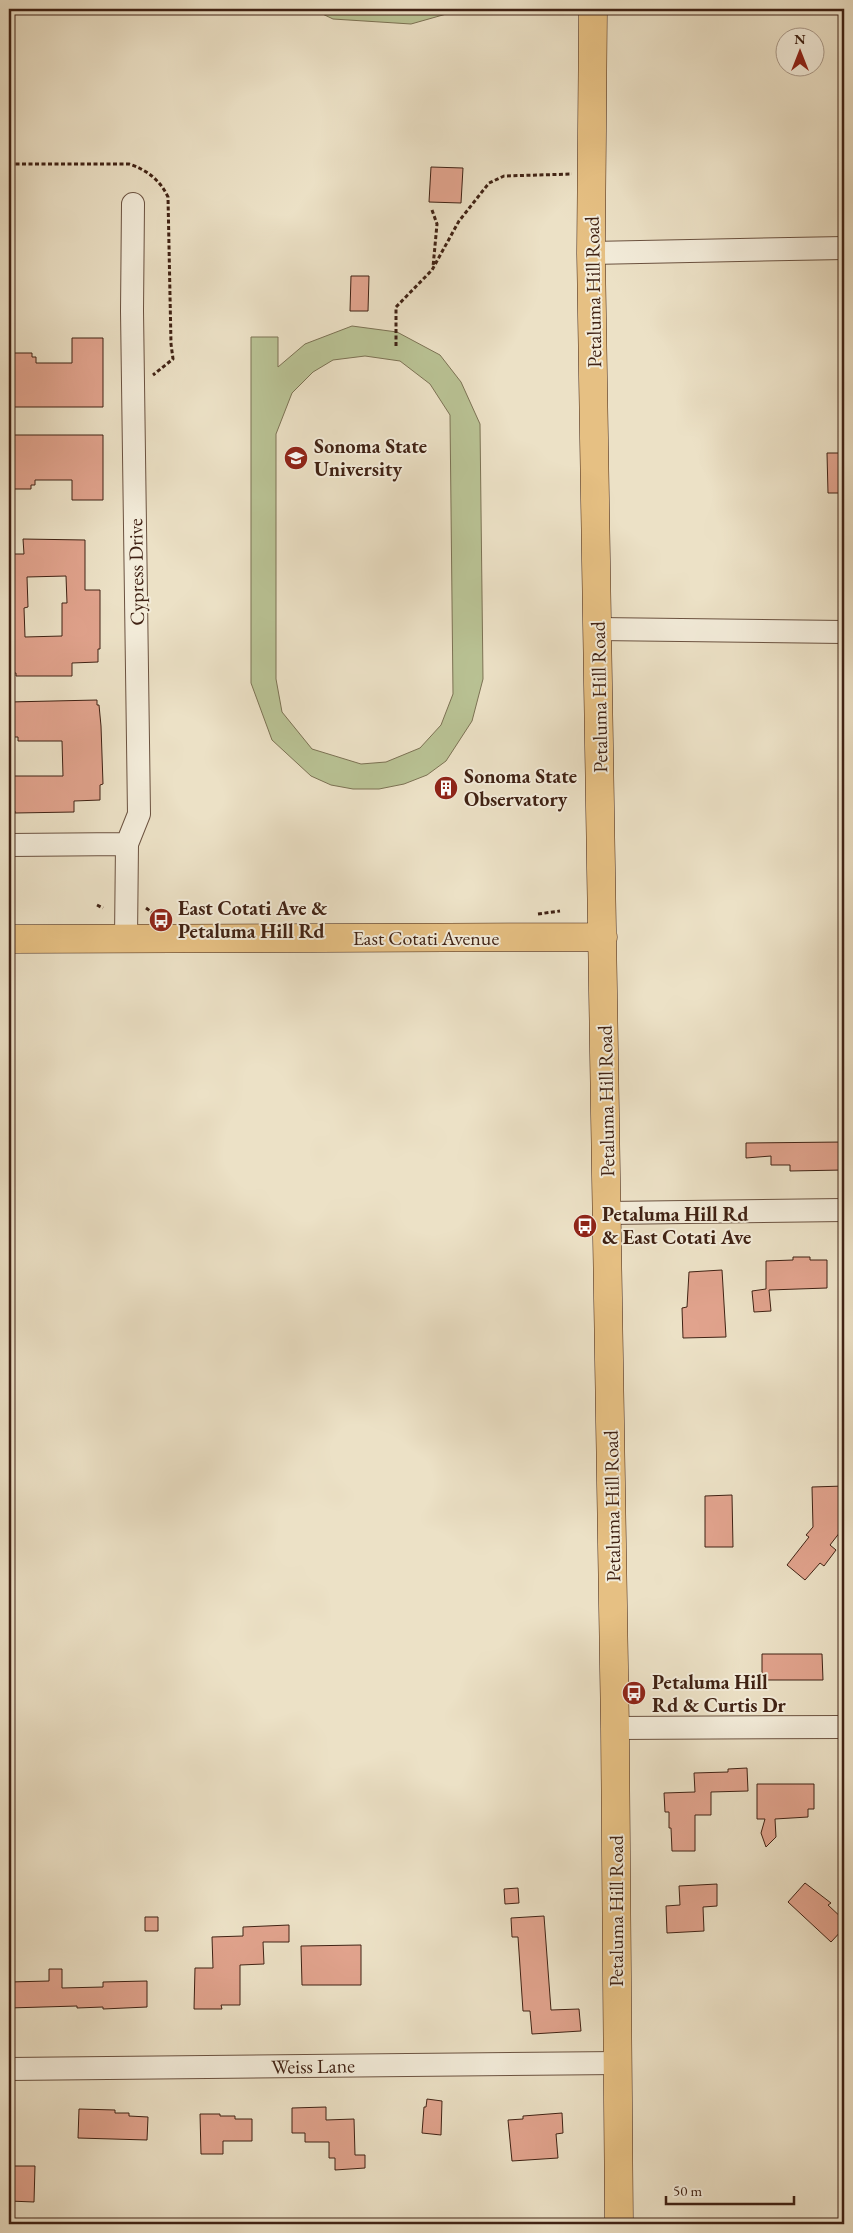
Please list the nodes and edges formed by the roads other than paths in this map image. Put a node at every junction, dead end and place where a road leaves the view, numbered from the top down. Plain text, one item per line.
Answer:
1 (593, 9) edge
2 (133, 204) dead end
3 (844, 248) edge
4 (592, 253) junction
5 (598, 629) junction
6 (844, 632) edge
7 (127, 844) junction
8 (9, 845) edge
9 (603, 937) junction
10 (126, 938) junction
11 (9, 939) edge
12 (844, 1210) edge
13 (608, 1213) junction
14 (844, 1727) edge
15 (615, 1728) junction
16 (618, 2063) junction
17 (9, 2069) edge
18 (619, 2224) edge

1 - 4 main road, Petaluma Hill Road
2 - 7 street, Cypress Drive
3 - 4 street
4 - 5 main road, Petaluma Hill Road
5 - 6 street
5 - 9 main road, Petaluma Hill Road
7 - 8 street
7 - 10 street, Cypress Drive
9 - 10 main road, East Cotati Avenue
9 - 13 main road, Petaluma Hill Road
10 - 11 main road, East Cotati Avenue
12 - 13 street
13 - 15 main road, Petaluma Hill Road
14 - 15 street
15 - 16 main road, Petaluma Hill Road
16 - 17 street, Weiss Lane
16 - 18 main road, Petaluma Hill Road

